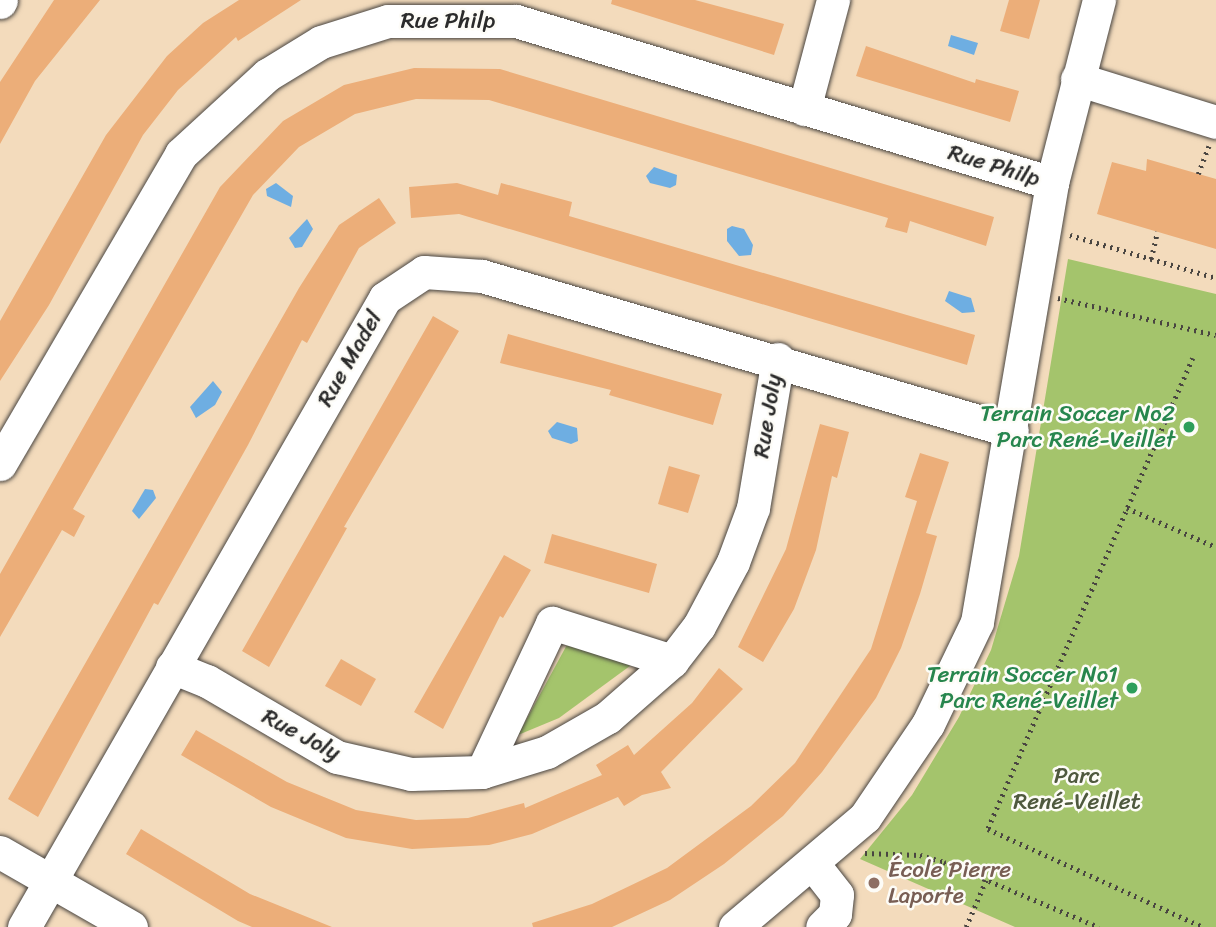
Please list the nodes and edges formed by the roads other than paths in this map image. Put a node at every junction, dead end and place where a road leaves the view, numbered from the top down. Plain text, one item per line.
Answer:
1 (833, 0) edge
2 (1098, 0) edge
3 (1077, 79) junction
4 (804, 109) junction
5 (1216, 122) edge
6 (1052, 183) junction
7 (778, 359) junction
8 (1012, 431) junction
9 (0, 464) edge
10 (672, 661) junction
11 (172, 667) junction
12 (482, 772) junction
13 (0, 852) edge
14 (821, 857) junction
15 (51, 880) junction
16 (742, 925) edge
17 (24, 927) edge
18 (131, 927) edge
19 (821, 927) edge

1 - 4 street
2 - 3 street
3 - 5 street
3 - 6 street
4 - 6 street, Rue Philp
4 - 9 street, Rue Philp
6 - 8 street
7 - 8 street, Rue Madel
7 - 10 street, Rue Joly
7 - 11 street, Rue Madel
8 - 14 street
10 - 12 street, Rue Joly
10 - 12 street
11 - 12 street, Rue Joly
11 - 15 street, Rue Madel
13 - 15 street
14 - 16 street
14 - 19 street
15 - 17 street, Rue Madel
15 - 18 street

